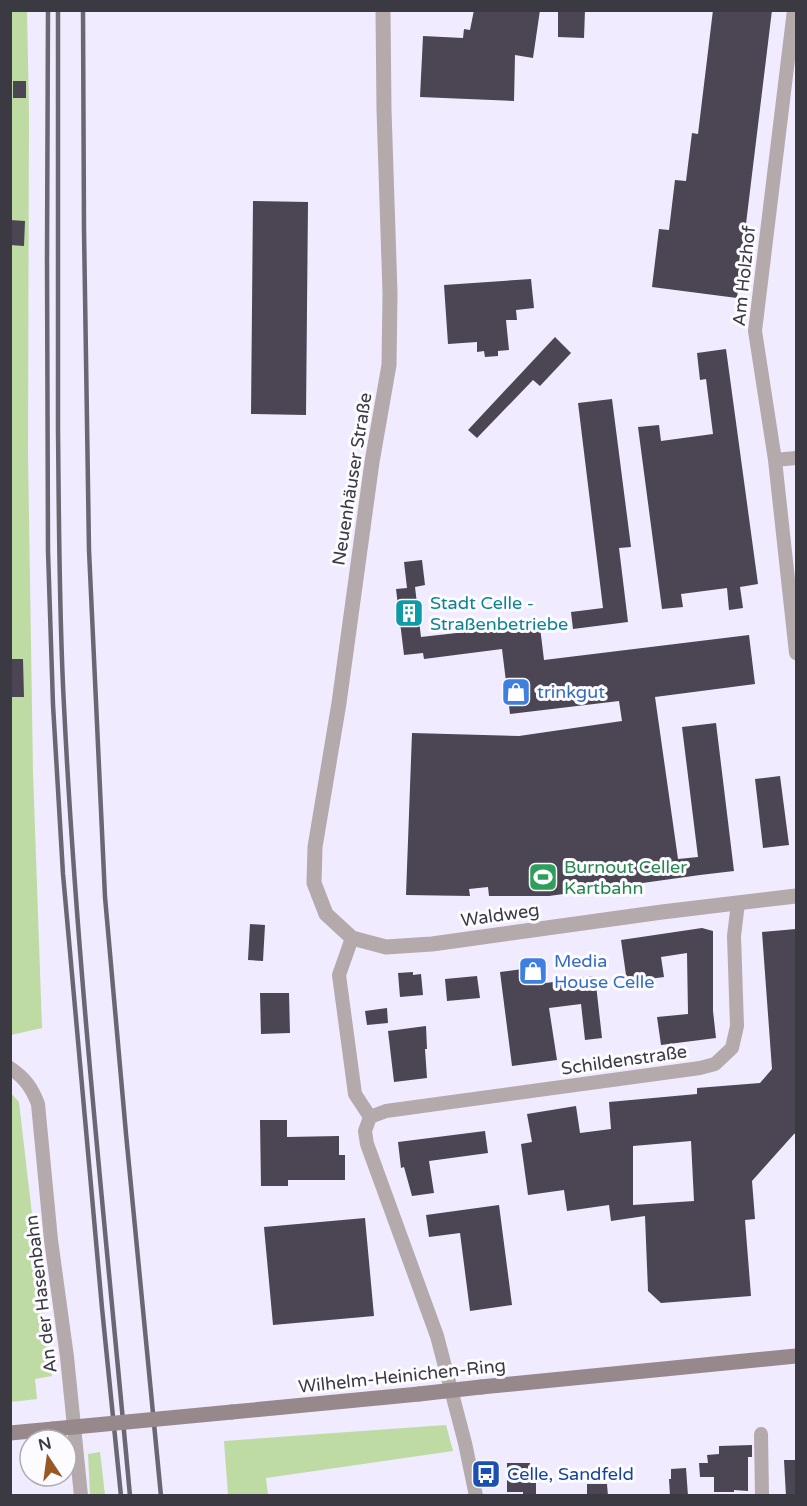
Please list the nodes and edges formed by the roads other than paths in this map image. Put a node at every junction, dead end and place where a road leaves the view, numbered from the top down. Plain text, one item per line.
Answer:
1 (383, 10) edge
2 (794, 10) edge
3 (796, 458) edge
4 (775, 460) junction
5 (796, 653) edge
6 (796, 896) edge
7 (738, 903) junction
8 (352, 938) junction
9 (10, 1068) edge
10 (370, 1117) junction
11 (796, 1356) edge
12 (10, 1433) edge
13 (761, 1434) dead end
14 (81, 1496) edge
15 (476, 1496) edge
16 (762, 1496) edge

1 - 8 street, Neuenhäuser Straße
2 - 4 street, Am Holzhof
3 - 4 street
4 - 5 street, Am Holzhof
6 - 7 street, Waldweg
7 - 8 street, Waldweg
7 - 10 street, Schildenstraße
8 - 10 street
9 - 14 street, An der Hasenbahn
10 - 15 street
11 - 12 main road, Wilhelm-Heinichen-Ring, bridge
13 - 16 street

